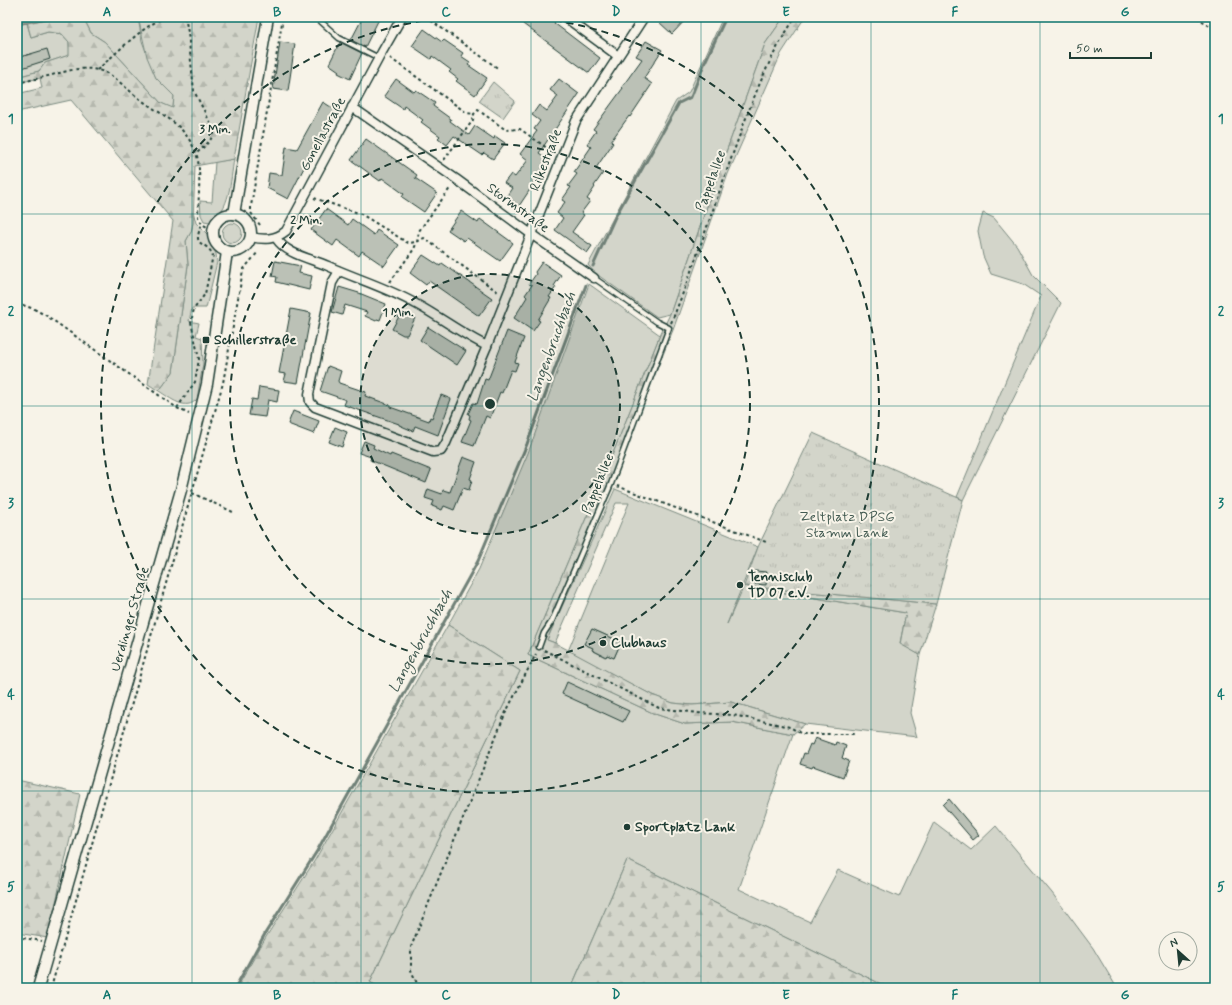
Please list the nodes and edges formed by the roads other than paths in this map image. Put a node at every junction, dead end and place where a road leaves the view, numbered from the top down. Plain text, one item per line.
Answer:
1 (268, 17) edge
2 (316, 17) edge
3 (402, 17) edge
4 (566, 17) edge
5 (644, 17) edge
6 (380, 55) junction
7 (618, 56) junction
8 (352, 107) junction
9 (234, 214) junction
10 (531, 234) junction
11 (251, 237) junction
12 (276, 238) junction
13 (228, 252) junction
14 (339, 271) junction
15 (594, 278) joint
16 (669, 328) joint
17 (487, 346) junction
18 (539, 648) road end
19 (38, 988) edge

1 - 9 street
2 - 6 lane
3 - 6 street, Gonellastraße
4 - 7 street
5 - 7 street, Rilkestraße
6 - 8 street, Gonellastraße
7 - 10 street, Rilkestraße
8 - 10 street, Stormstraße
8 - 12 street, Gonellastraße
9 - 11 street
9 - 13 street
10 - 15 street, Stormstraße
10 - 17 street, Rilkestraße
11 - 12 street
11 - 13 street
12 - 14 street
13 - 19 street, Uerdinger Straße
14 - 17 street
14 - 17 street
15 - 16 lane, Stormstraße
16 - 18 lane, Pappelallee

